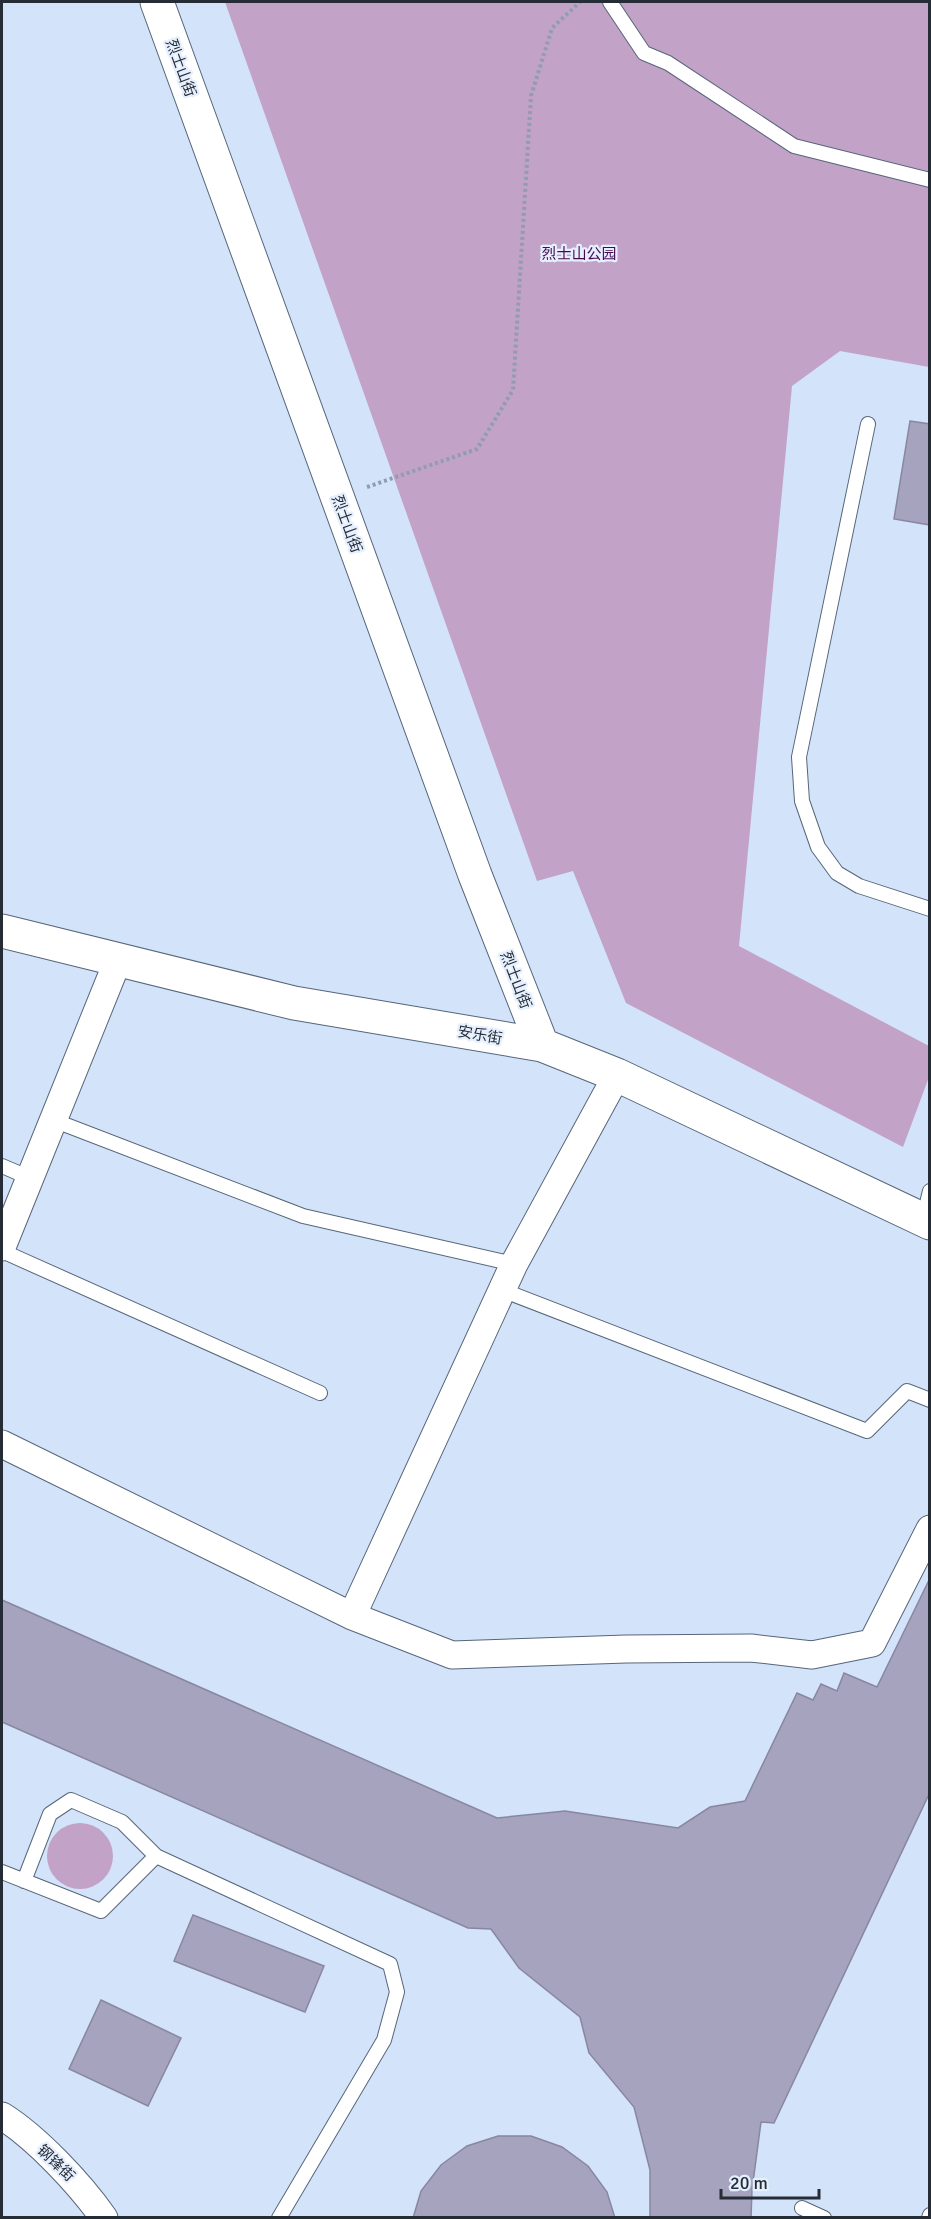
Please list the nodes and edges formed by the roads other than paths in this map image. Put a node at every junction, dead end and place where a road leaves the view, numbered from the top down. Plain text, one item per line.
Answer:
1 (156, 2) edge
2 (610, 2) edge
3 (930, 180) edge
4 (868, 424) dead end
5 (930, 909) edge
6 (2, 931) edge
7 (118, 960) junction
8 (542, 1045) junction
9 (617, 1075) junction
10 (53, 1120) junction
11 (2, 1166) edge
12 (30, 1179) junction
13 (927, 1212) edge
14 (2, 1249) edge
15 (514, 1264) junction
16 (502, 1290) junction
17 (320, 1393) dead end
18 (930, 1401) edge
19 (2, 1444) edge
20 (930, 1529) edge
21 (352, 1616) junction
22 (156, 1856) junction
23 (2, 1872) edge
24 (24, 1881) junction
25 (2, 2116) edge
26 (802, 2208) dead end
27 (104, 2217) edge
28 (279, 2217) edge
29 (825, 2217) edge

1 - 8 street, 烈士山街
2 - 3 lane
4 - 5 lane
6 - 7 street, 安乐街
7 - 8 street, 安乐街
7 - 10 street
8 - 9 street, 安乐街
9 - 13 street, 安乐街
9 - 15 street
10 - 12 street
10 - 15 lane
11 - 12 lane
12 - 14 street
14 - 17 lane
15 - 16 street
16 - 18 lane
16 - 21 street
19 - 21 street
20 - 21 street
22 - 24 lane
22 - 24 lane
22 - 28 lane
23 - 24 lane
25 - 27 street, 钢锋街
26 - 29 lane

